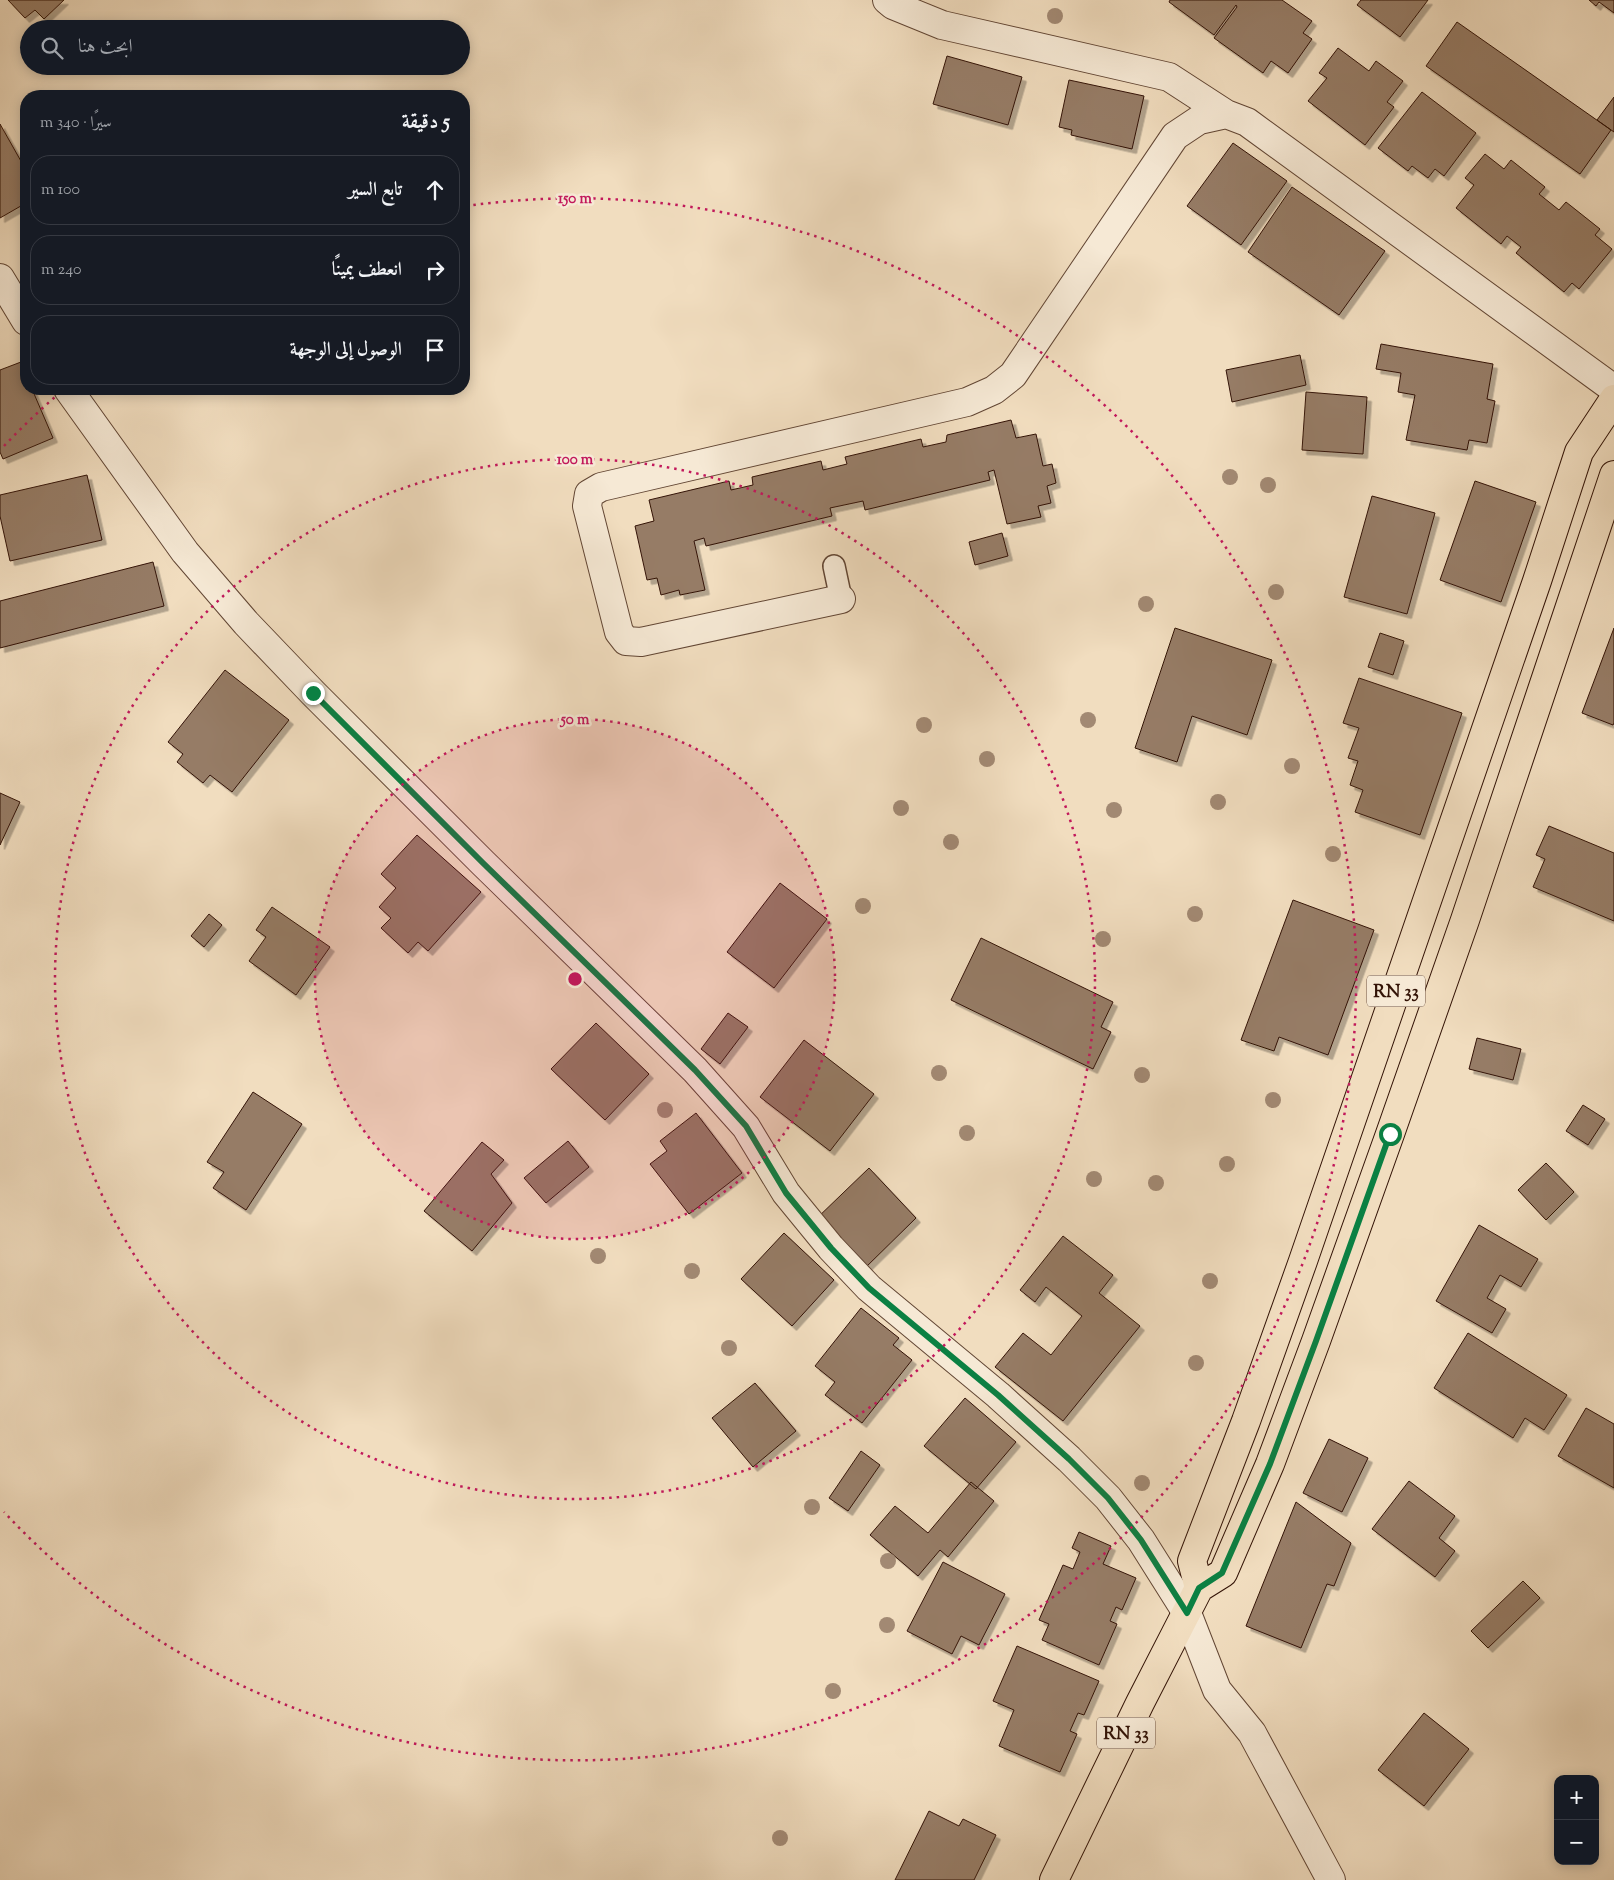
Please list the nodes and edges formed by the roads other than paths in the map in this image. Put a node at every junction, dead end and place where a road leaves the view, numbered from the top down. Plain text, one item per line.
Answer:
1 (886, 0) edge
2 (1226, 114) junction
3 (0, 278) edge
4 (20, 311) edge
5 (1614, 389) edge
6 (72, 395) edge
7 (1614, 399) edge
8 (1614, 475) edge
9 (834, 566) dead end
10 (841, 599) joint
11 (1199, 1588) junction
12 (1187, 1613) junction
13 (1054, 1880) edge
14 (1331, 1880) edge

1 - 2 street
2 - 5 street
2 - 10 street
3 - 4 street
6 - 12 street
7 - 11 main road, RN 33
8 - 11 main road, RN 33
9 - 10 lane
11 - 12 main road, RN 33
12 - 13 main road, RN 33
12 - 14 street

